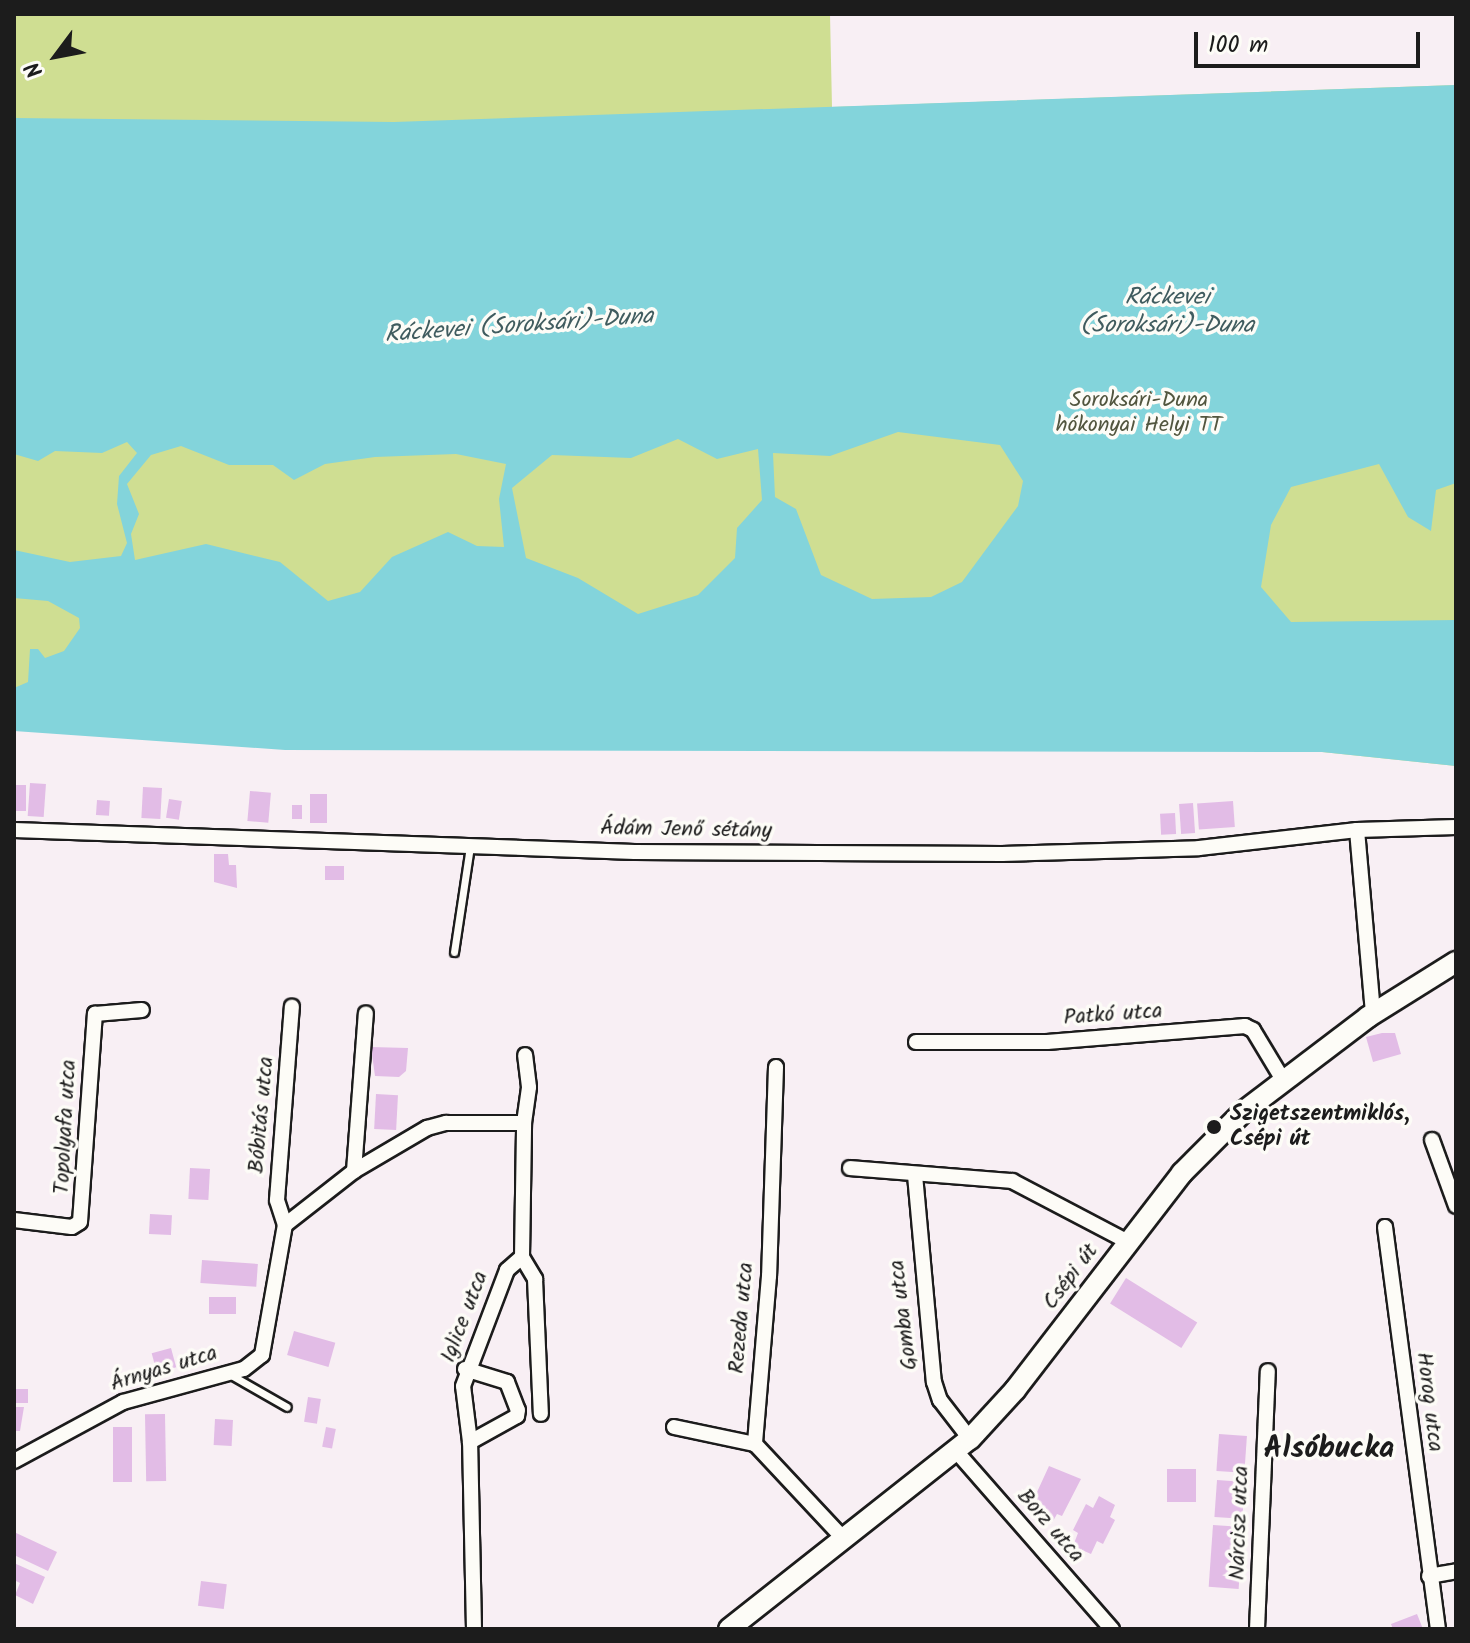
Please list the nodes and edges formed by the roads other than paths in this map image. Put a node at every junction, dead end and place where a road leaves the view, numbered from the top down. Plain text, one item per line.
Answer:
1 (1456, 827) edge
2 (14, 830) edge
3 (1357, 830) junction
4 (470, 846) junction
5 (454, 952) dead end
6 (1456, 962) edge
7 (292, 1007) dead end
8 (142, 1010) dead end
9 (366, 1013) dead end
10 (1373, 1013) junction
11 (916, 1042) dead end
12 (525, 1055) dead end
13 (776, 1067) dead end
14 (1283, 1080) junction
15 (524, 1123) junction
16 (1432, 1140) dead end
17 (850, 1168) dead end
18 (354, 1171) junction
19 (915, 1175) junction
20 (1456, 1206) edge
21 (14, 1220) edge
22 (285, 1225) junction
23 (1385, 1227) dead end
24 (1128, 1242) junction
25 (522, 1257) junction
26 (270, 1332) joint
27 (465, 1369) junction
28 (1268, 1371) dead end
29 (225, 1372) junction
30 (287, 1407) dead end
31 (541, 1414) dead end
32 (674, 1427) dead end
33 (470, 1442) junction
34 (755, 1444) junction
35 (963, 1445) junction
36 (14, 1461) edge
37 (842, 1537) junction
38 (1456, 1571) edge
39 (1429, 1576) junction
40 (474, 1629) edge
41 (729, 1629) edge
42 (1112, 1629) edge
43 (1257, 1629) edge
44 (1438, 1629) edge

1 - 3 street, Ádám Jenő sétány
2 - 4 street, Ádám Jenő sétány
3 - 4 street, Ádám Jenő sétány
3 - 10 street
4 - 5 lane
6 - 10 street, Csépi út
7 - 22 street, Bóbitás utca
8 - 21 street, Topolyafa utca
9 - 18 street
10 - 14 street, Csépi út
11 - 14 street, Patkó utca
12 - 15 street
13 - 34 street, Rezeda utca
14 - 24 street, Csépi út
15 - 18 street
15 - 25 street
16 - 20 street
17 - 19 street
18 - 22 street
19 - 24 street
19 - 35 street, Gomba utca
22 - 26 street, Bóbitás utca
23 - 39 street, Horog utca
24 - 35 street, Csépi út
25 - 27 street, Iglice utca
25 - 31 street
26 - 29 street, Árnyas utca
27 - 33 street, Iglice utca
27 - 33 street
28 - 43 street, Nárcisz utca
29 - 30 lane
29 - 36 street, Árnyas utca
32 - 34 street
33 - 40 street, Iglice utca
34 - 37 street
35 - 37 street, Csépi út
35 - 42 street, Borz utca
37 - 41 street, Csépi út
38 - 39 street
39 - 44 street, Horog utca

